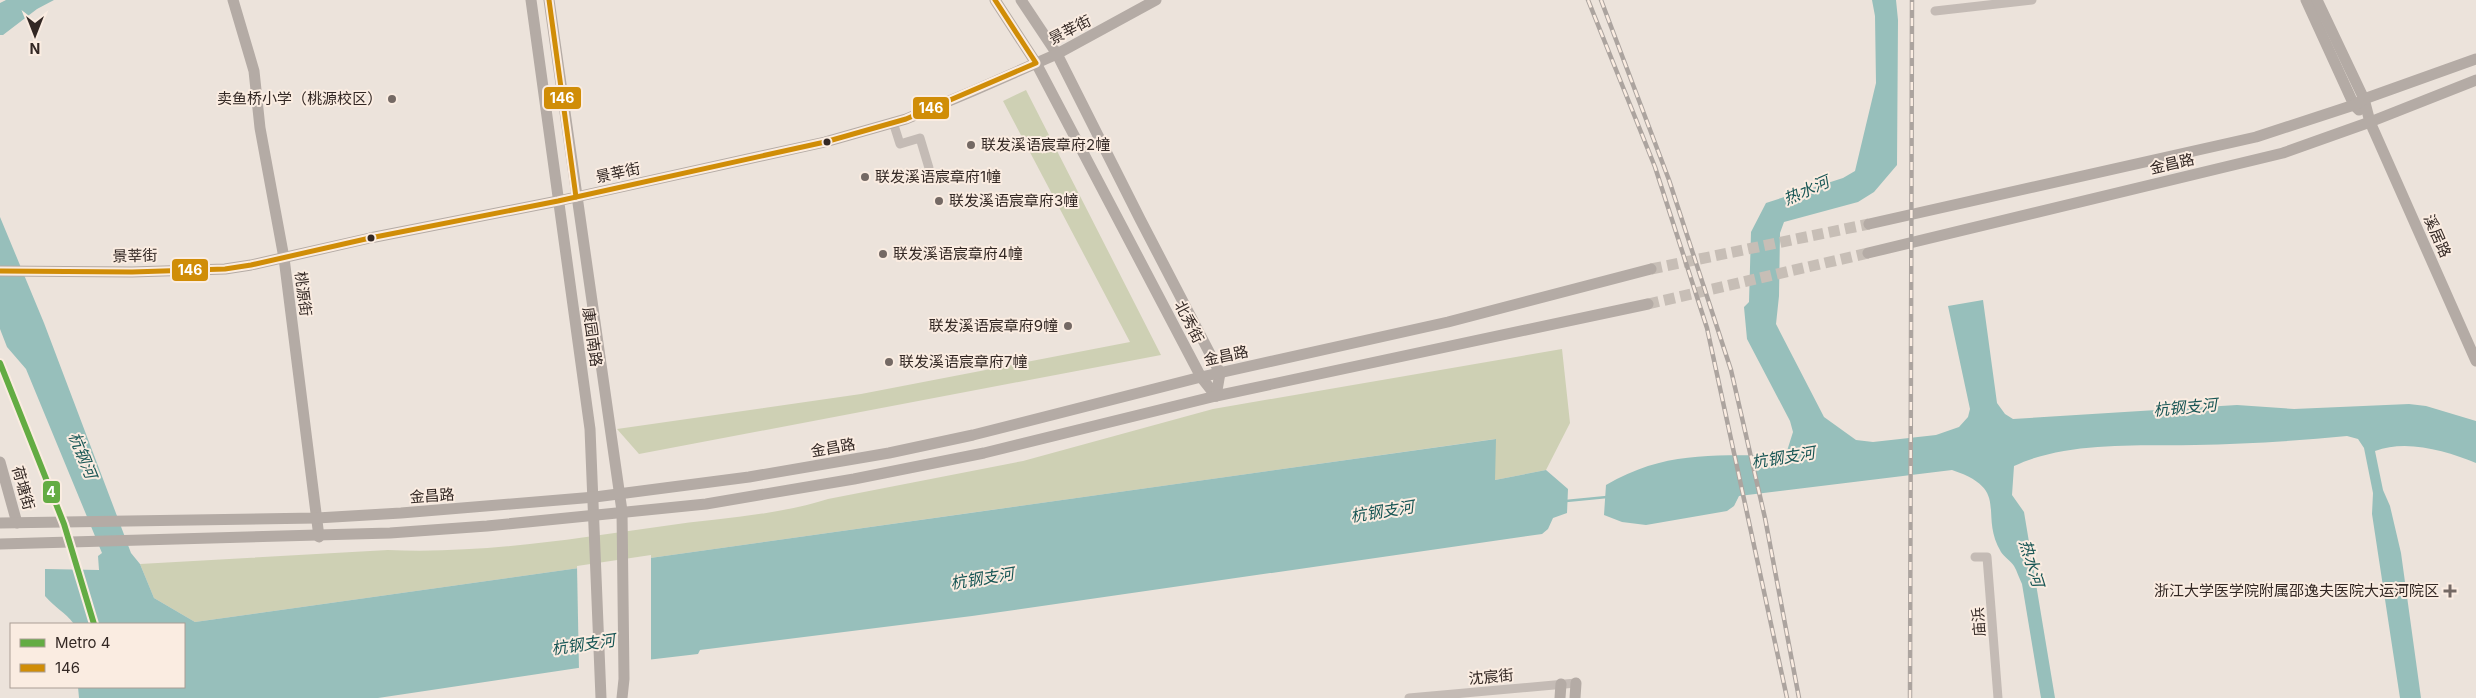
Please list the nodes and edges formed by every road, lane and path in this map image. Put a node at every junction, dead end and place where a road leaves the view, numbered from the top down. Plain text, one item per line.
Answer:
1 (233, 0) edge
2 (531, 0) edge
3 (549, 0) edge
4 (995, 0) edge
5 (1021, 0) edge
6 (1156, 0) edge
7 (2032, 0) edge
8 (2306, 0) edge
9 (2317, 0) edge
10 (1935, 11) dead end
11 (1057, 54) junction
12 (2476, 59) edge
13 (1036, 63) junction
14 (2476, 80) edge
15 (2359, 102) junction
16 (893, 122) junction
17 (2370, 122) junction
18 (929, 168) dead end
19 (576, 198) junction
20 (558, 201) junction
21 (1869, 224) tunnel mouth
22 (1868, 253) tunnel mouth
23 (284, 258) junction
24 (1651, 270) tunnel mouth
25 (0, 271) edge
26 (1648, 304) tunnel mouth
27 (2476, 361) edge
28 (1220, 373) junction
29 (1201, 377) junction
30 (1216, 396) junction
31 (0, 462) edge
32 (620, 492) junction
33 (594, 497) junction
34 (622, 511) junction
35 (595, 516) junction
36 (317, 518) junction
37 (0, 523) edge
38 (17, 523) junction
39 (319, 537) junction
40 (0, 544) edge
41 (1975, 557) dead end
42 (624, 679) junction
43 (599, 680) junction
44 (1576, 683) joint
45 (1562, 684) junction
46 (597, 698) edge
47 (601, 698) edge
48 (622, 698) edge
49 (626, 698) edge
50 (1409, 698) edge
51 (1560, 698) edge
52 (1575, 698) edge
53 (1998, 698) edge

1 - 23 main road, 桃源街
2 - 20 main road, 康园南路
3 - 19 main road, 康园南路
4 - 13 main road, 北秀街
5 - 11 main road, 北秀街
6 - 11 main road, 景莘街
7 - 10 street
8 - 15 main road, 溪居路
9 - 15 main road, 溪居路
11 - 13 main road, 景莘街
11 - 28 main road, 北秀街
12 - 15 main road, 金昌路
13 - 16 main road, 景莘街
13 - 29 main road, 北秀街
14 - 17 main road, 金昌路
15 - 17 main road, 溪居路
15 - 21 main road, 金昌路
16 - 18 street
16 - 19 main road, 景莘街
17 - 22 main road, 金昌路
17 - 27 main road, 溪居路
19 - 20 main road, 景莘街
19 - 32 main road, 康园南路
20 - 23 main road, 景莘街
20 - 33 main road, 康园南路
23 - 25 main road, 景莘街
23 - 36 main road, 桃源街
24 - 28 main road, 金昌路
26 - 30 main road
28 - 29 main road, 金昌路
28 - 30 main road
29 - 30 main road, 北秀街
29 - 32 main road, 金昌路
30 - 34 main road
31 - 38 main road, 荷塘街
32 - 33 main road, 金昌路
32 - 34 main road, 康园南路
33 - 35 main road, 康园南路
33 - 36 main road, 金昌路
34 - 35 main road
34 - 42 main road, 康园南路
35 - 39 main road
35 - 43 main road, 康园南路
36 - 38 main road, 金昌路
36 - 39 main road, 桃源街
37 - 38 main road, 金昌路
39 - 40 main road
41 - 53 street, 庙浜
42 - 48 main road, 康园南路
42 - 49 main road, 康园南路
43 - 46 main road, 康园南路
43 - 47 main road, 康园南路
44 - 45 street, 沈宸街
44 - 52 main road
45 - 50 street, 沈宸街
45 - 51 main road

